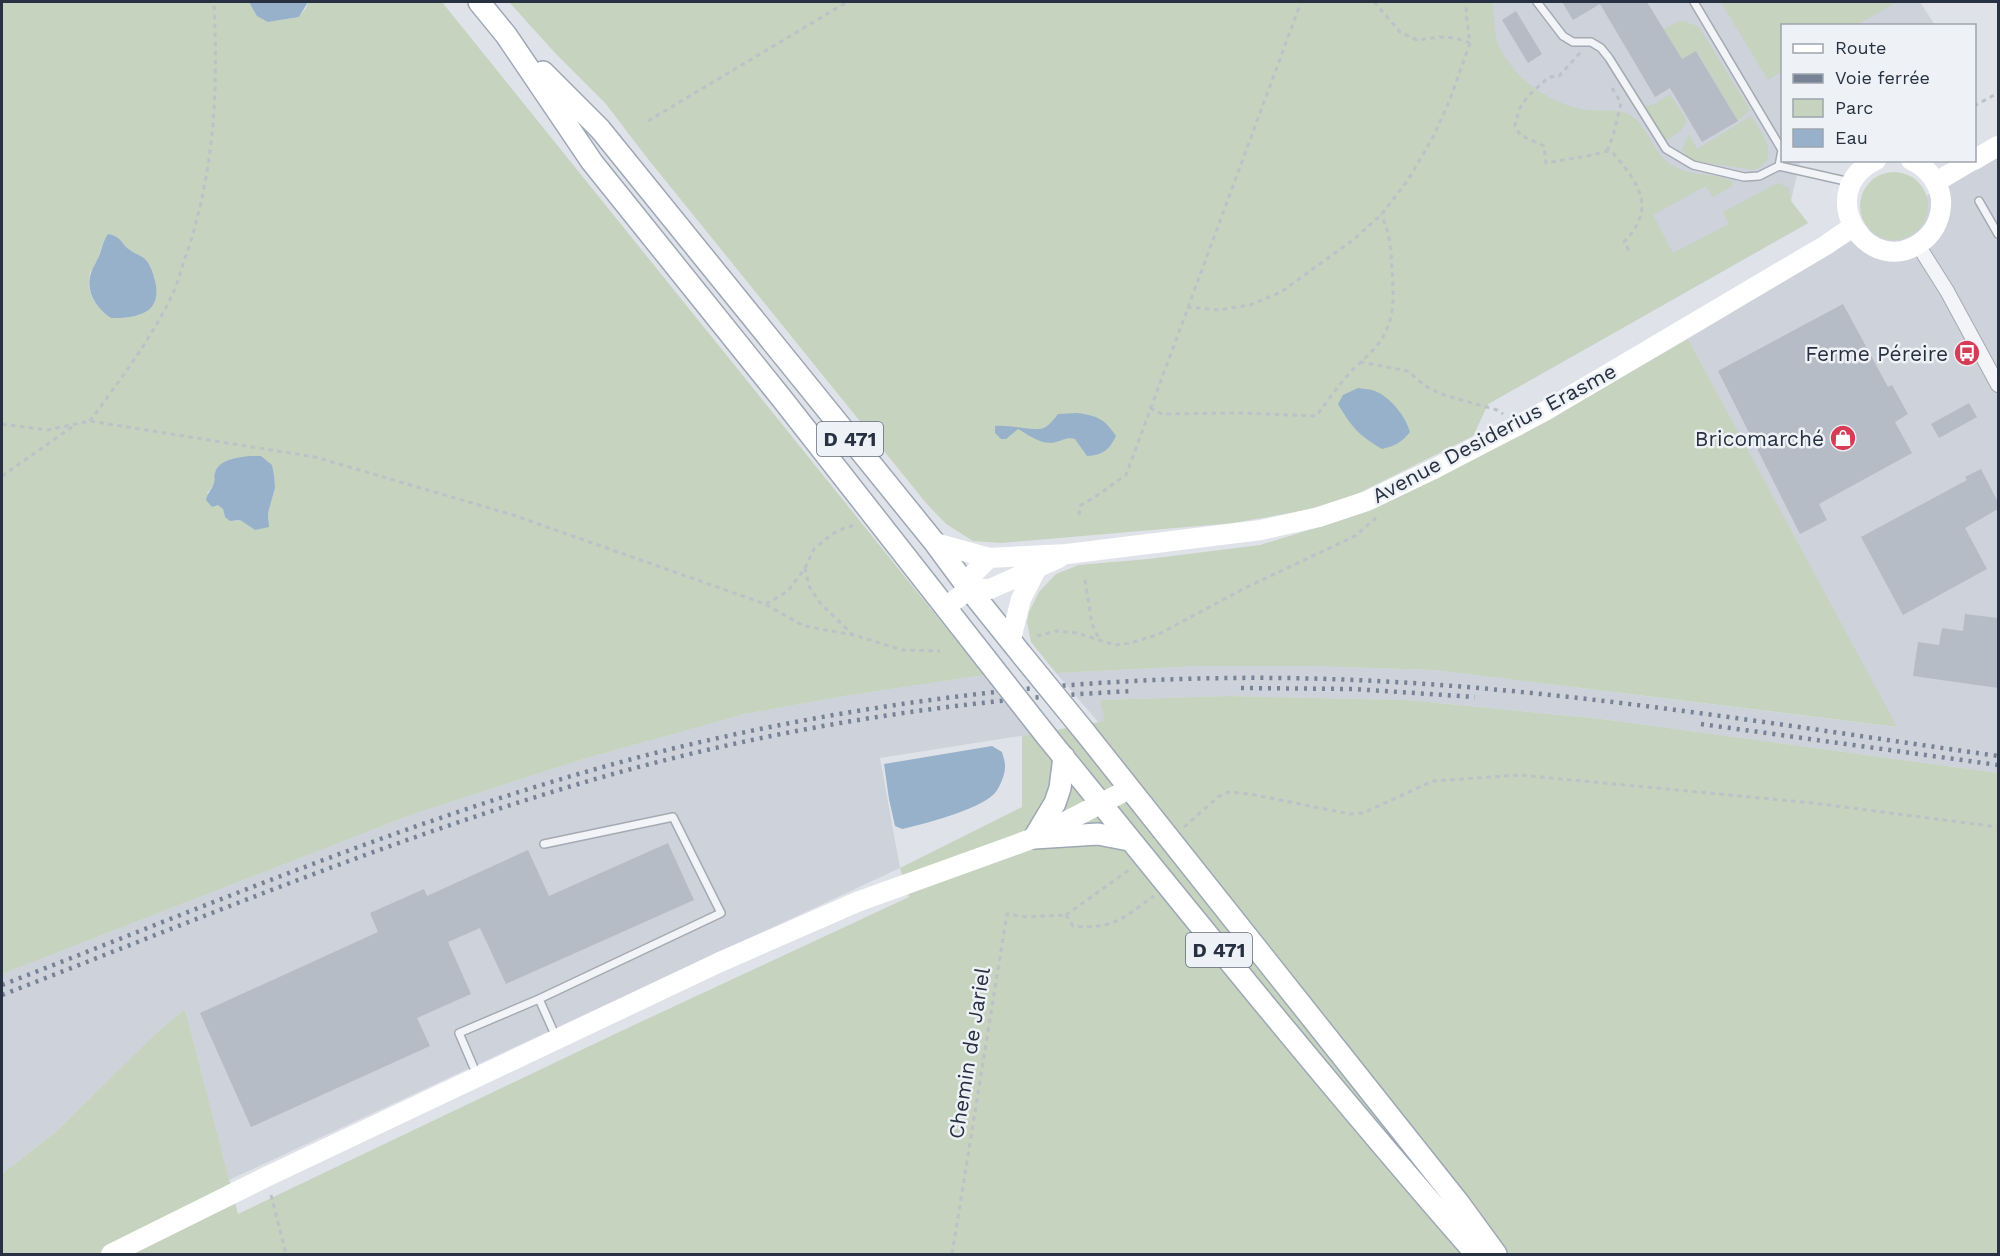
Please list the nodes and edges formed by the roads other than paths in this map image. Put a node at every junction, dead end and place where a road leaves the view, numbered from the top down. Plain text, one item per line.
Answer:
1 (479, 2) edge
2 (1537, 2) edge
3 (1694, 2) edge
4 (506, 35) junction
5 (1998, 146) edge
6 (1781, 148) edge
7 (1781, 155) edge
8 (1976, 159) edge
9 (1873, 162) edge
10 (1914, 162) edge
11 (1971, 162) edge
12 (1779, 166) junction
13 (1852, 182) junction
14 (1936, 182) junction
15 (1979, 201) dead end
16 (1852, 227) junction
17 (1998, 234) edge
18 (1918, 244) junction
19 (1998, 385) edge
20 (935, 543) junction
21 (1067, 554) junction
22 (989, 558) junction
23 (1036, 570) junction
24 (969, 589) junction
25 (946, 607) junction
26 (1017, 647) junction
27 (1064, 757) junction
28 (1129, 789) junction
29 (1101, 803) junction
30 (1034, 838) junction
31 (1129, 840) junction
32 (544, 844) dead end
33 (539, 999) junction
34 (557, 1040) junction
35 (478, 1077) junction
36 (111, 1254) edge
37 (1476, 1254) edge
38 (1496, 1254) edge

1 - 4 main road, D 471
2 - 12 lane
3 - 6 lane
4 - 20 main road, D 471
4 - 25 main road, D 471
5 - 8 main road
7 - 12 lane
9 - 13 main road
10 - 14 main road
11 - 14 main road
12 - 13 lane
13 - 16 main road
14 - 18 main road
15 - 17 lane
16 - 18 main road
16 - 21 main road, Avenue Desiderius Erasme
18 - 19 street
20 - 22 main road, Avenue Desiderius Erasme
20 - 24 main road, D 471
21 - 22 main road, Avenue Desiderius Erasme
21 - 23 main road
22 - 24 main road
23 - 24 main road
23 - 26 main road
24 - 25 main road
24 - 26 main road, D 471
25 - 27 main road, D 471, bridge
26 - 28 main road, D 471, bridge
27 - 29 main road, D 471
27 - 30 main road
28 - 29 main road
28 - 38 main road, D 471
29 - 30 main road
29 - 31 main road, D 471
30 - 31 main road
30 - 34 main road
31 - 37 main road, D 471
32 - 33 lane
33 - 34 lane
33 - 35 lane
34 - 35 main road
35 - 36 main road

